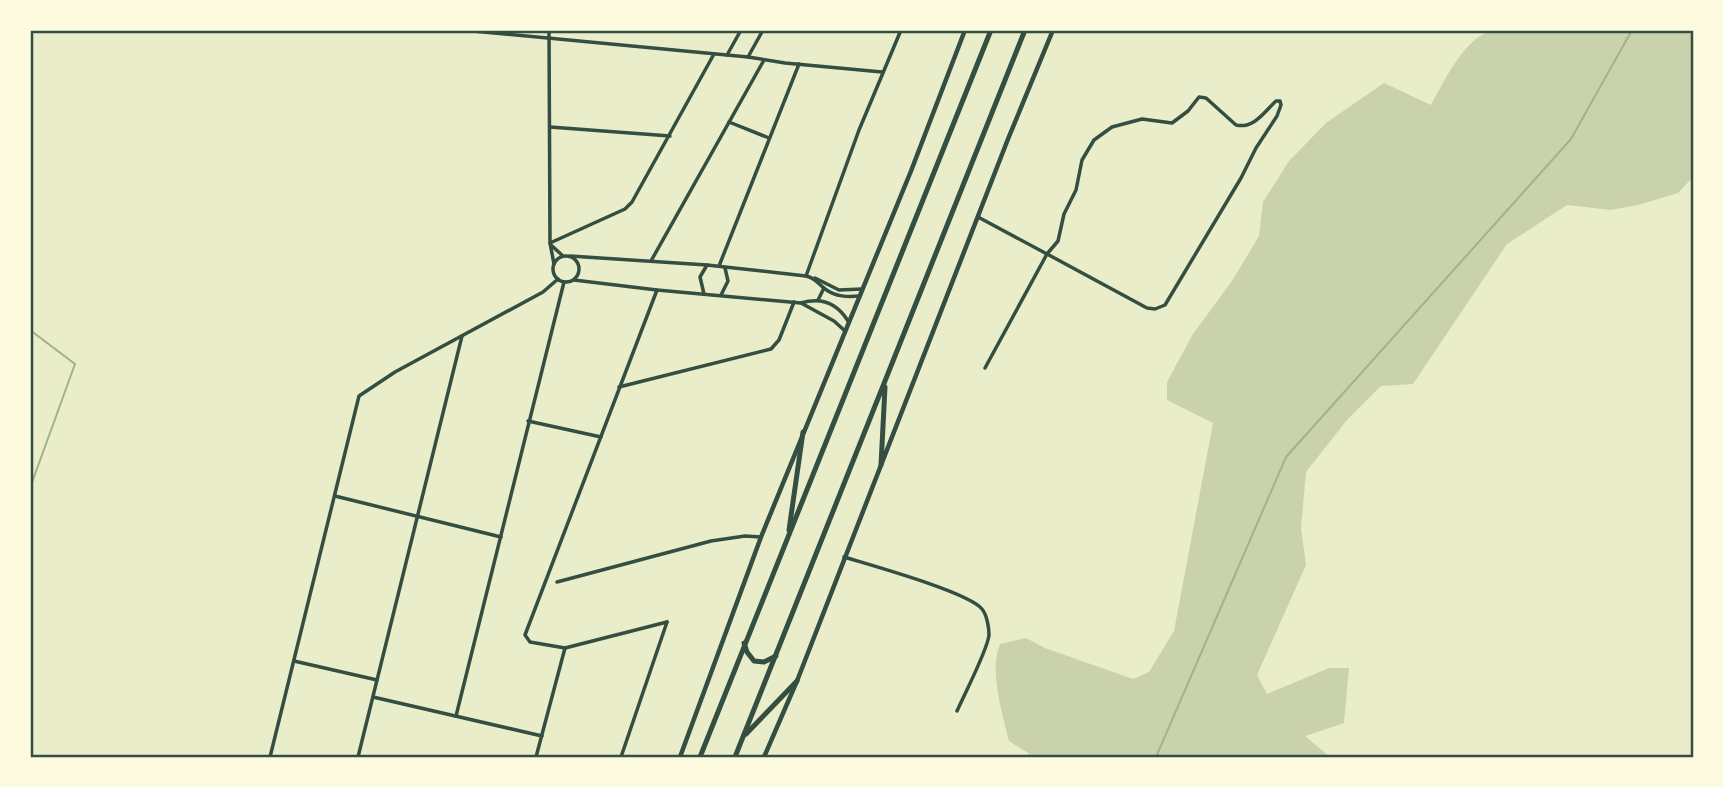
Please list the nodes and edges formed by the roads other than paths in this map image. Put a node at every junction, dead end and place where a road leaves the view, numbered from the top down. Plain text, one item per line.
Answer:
1 (462, 30) edge
2 (549, 30) edge
3 (741, 30) edge
4 (764, 30) edge
5 (901, 30) edge
6 (965, 30) edge
7 (991, 30) edge
8 (1053, 30) edge
9 (1025, 31) edge
10 (548, 39) junction
11 (714, 54) junction
12 (727, 55) junction
13 (748, 57) junction
14 (764, 60) junction
15 (799, 64) junction
16 (881, 72) junction
17 (729, 122) junction
18 (550, 127) junction
19 (670, 136) junction
20 (770, 138) junction
21 (978, 217) junction
22 (550, 243) junction
23 (1047, 254) junction
24 (563, 256) junction
25 (570, 256) junction
26 (650, 261) junction
27 (554, 264) junction
28 (707, 265) junction
29 (719, 266) junction
30 (725, 267) junction
31 (806, 276) junction
32 (813, 277) junction
33 (558, 279) junction
34 (574, 280) junction
35 (564, 282) junction
36 (824, 288) junction
37 (862, 289) junction
38 (657, 290) junction
39 (832, 293) junction
40 (704, 294) junction
41 (721, 295) junction
42 (860, 296) junction
43 (818, 300) junction
44 (794, 302) junction
45 (828, 302) junction
46 (801, 303) junction
47 (849, 321) junction
48 (845, 331) junction
49 (461, 336) junction
50 (985, 368) dead end
51 (886, 383) junction
52 (619, 387) junction
53 (528, 421) junction
54 (803, 432) junction
55 (601, 437) junction
56 (881, 465) junction
57 (335, 496) junction
58 (417, 517) junction
59 (501, 537) junction
60 (761, 537) junction
61 (788, 538) junction
62 (844, 557) junction
63 (557, 582) dead end
64 (744, 643) junction
65 (565, 648) junction
66 (776, 656) junction
67 (294, 661) junction
68 (377, 680) junction
69 (797, 681) junction
70 (373, 697) junction
71 (957, 710) dead end
72 (456, 716) junction
73 (542, 736) junction
74 (743, 736) junction
75 (270, 757) edge
76 (358, 757) edge
77 (536, 757) edge
78 (621, 757) edge
79 (680, 757) edge
80 (699, 757) edge
81 (735, 757) edge
82 (764, 757) edge

1 - 10 street
2 - 10 street
3 - 12 street
4 - 13 street
5 - 16 street
6 - 37 main road
7 - 61 highway
8 - 21 main road
9 - 51 highway
10 - 11 street
10 - 18 street
11 - 12 street
11 - 19 street
12 - 13 street
13 - 14 street
14 - 15 street
14 - 17 street
15 - 16 street
15 - 20 street
16 - 31 street
17 - 20 street
17 - 26 street
18 - 19 street
18 - 22 street
19 - 22 street
20 - 29 street
21 - 23 street
21 - 56 main road
22 - 24 street
22 - 27 street
23 - 23 street
23 - 50 street
24 - 25 street
24 - 27 street
25 - 26 street
25 - 34 street
26 - 28 street
27 - 33 street
28 - 29 street
28 - 40 street
29 - 30 street
30 - 31 street
30 - 41 street
31 - 32 street
32 - 36 street
32 - 37 street
33 - 35 street
33 - 49 street
34 - 35 street
34 - 38 street
35 - 53 street
36 - 39 street
36 - 43 street
37 - 42 main road
38 - 40 street
38 - 52 street
39 - 42 street
39 - 45 street
40 - 41 street
41 - 44 street
42 - 47 main road
43 - 45 street
43 - 46 street
44 - 46 street
44 - 52 street
45 - 47 street
46 - 48 street
47 - 48 main road
48 - 54 main road
49 - 57 street
49 - 58 street
51 - 56 highway
51 - 66 highway
52 - 55 street
53 - 55 street
53 - 59 street
54 - 60 main road
54 - 61 highway
55 - 65 street
56 - 62 main road
57 - 58 street
57 - 67 street
58 - 59 street
58 - 68 street
59 - 72 street
60 - 63 street
60 - 79 main road
61 - 64 highway
62 - 69 main road
62 - 71 street
64 - 66 highway
64 - 80 highway
65 - 73 street
65 - 78 street
66 - 74 highway
67 - 68 street
67 - 75 street
68 - 70 street
69 - 74 highway
69 - 82 main road
70 - 72 street
70 - 76 street
72 - 73 street
73 - 77 street
74 - 81 highway

